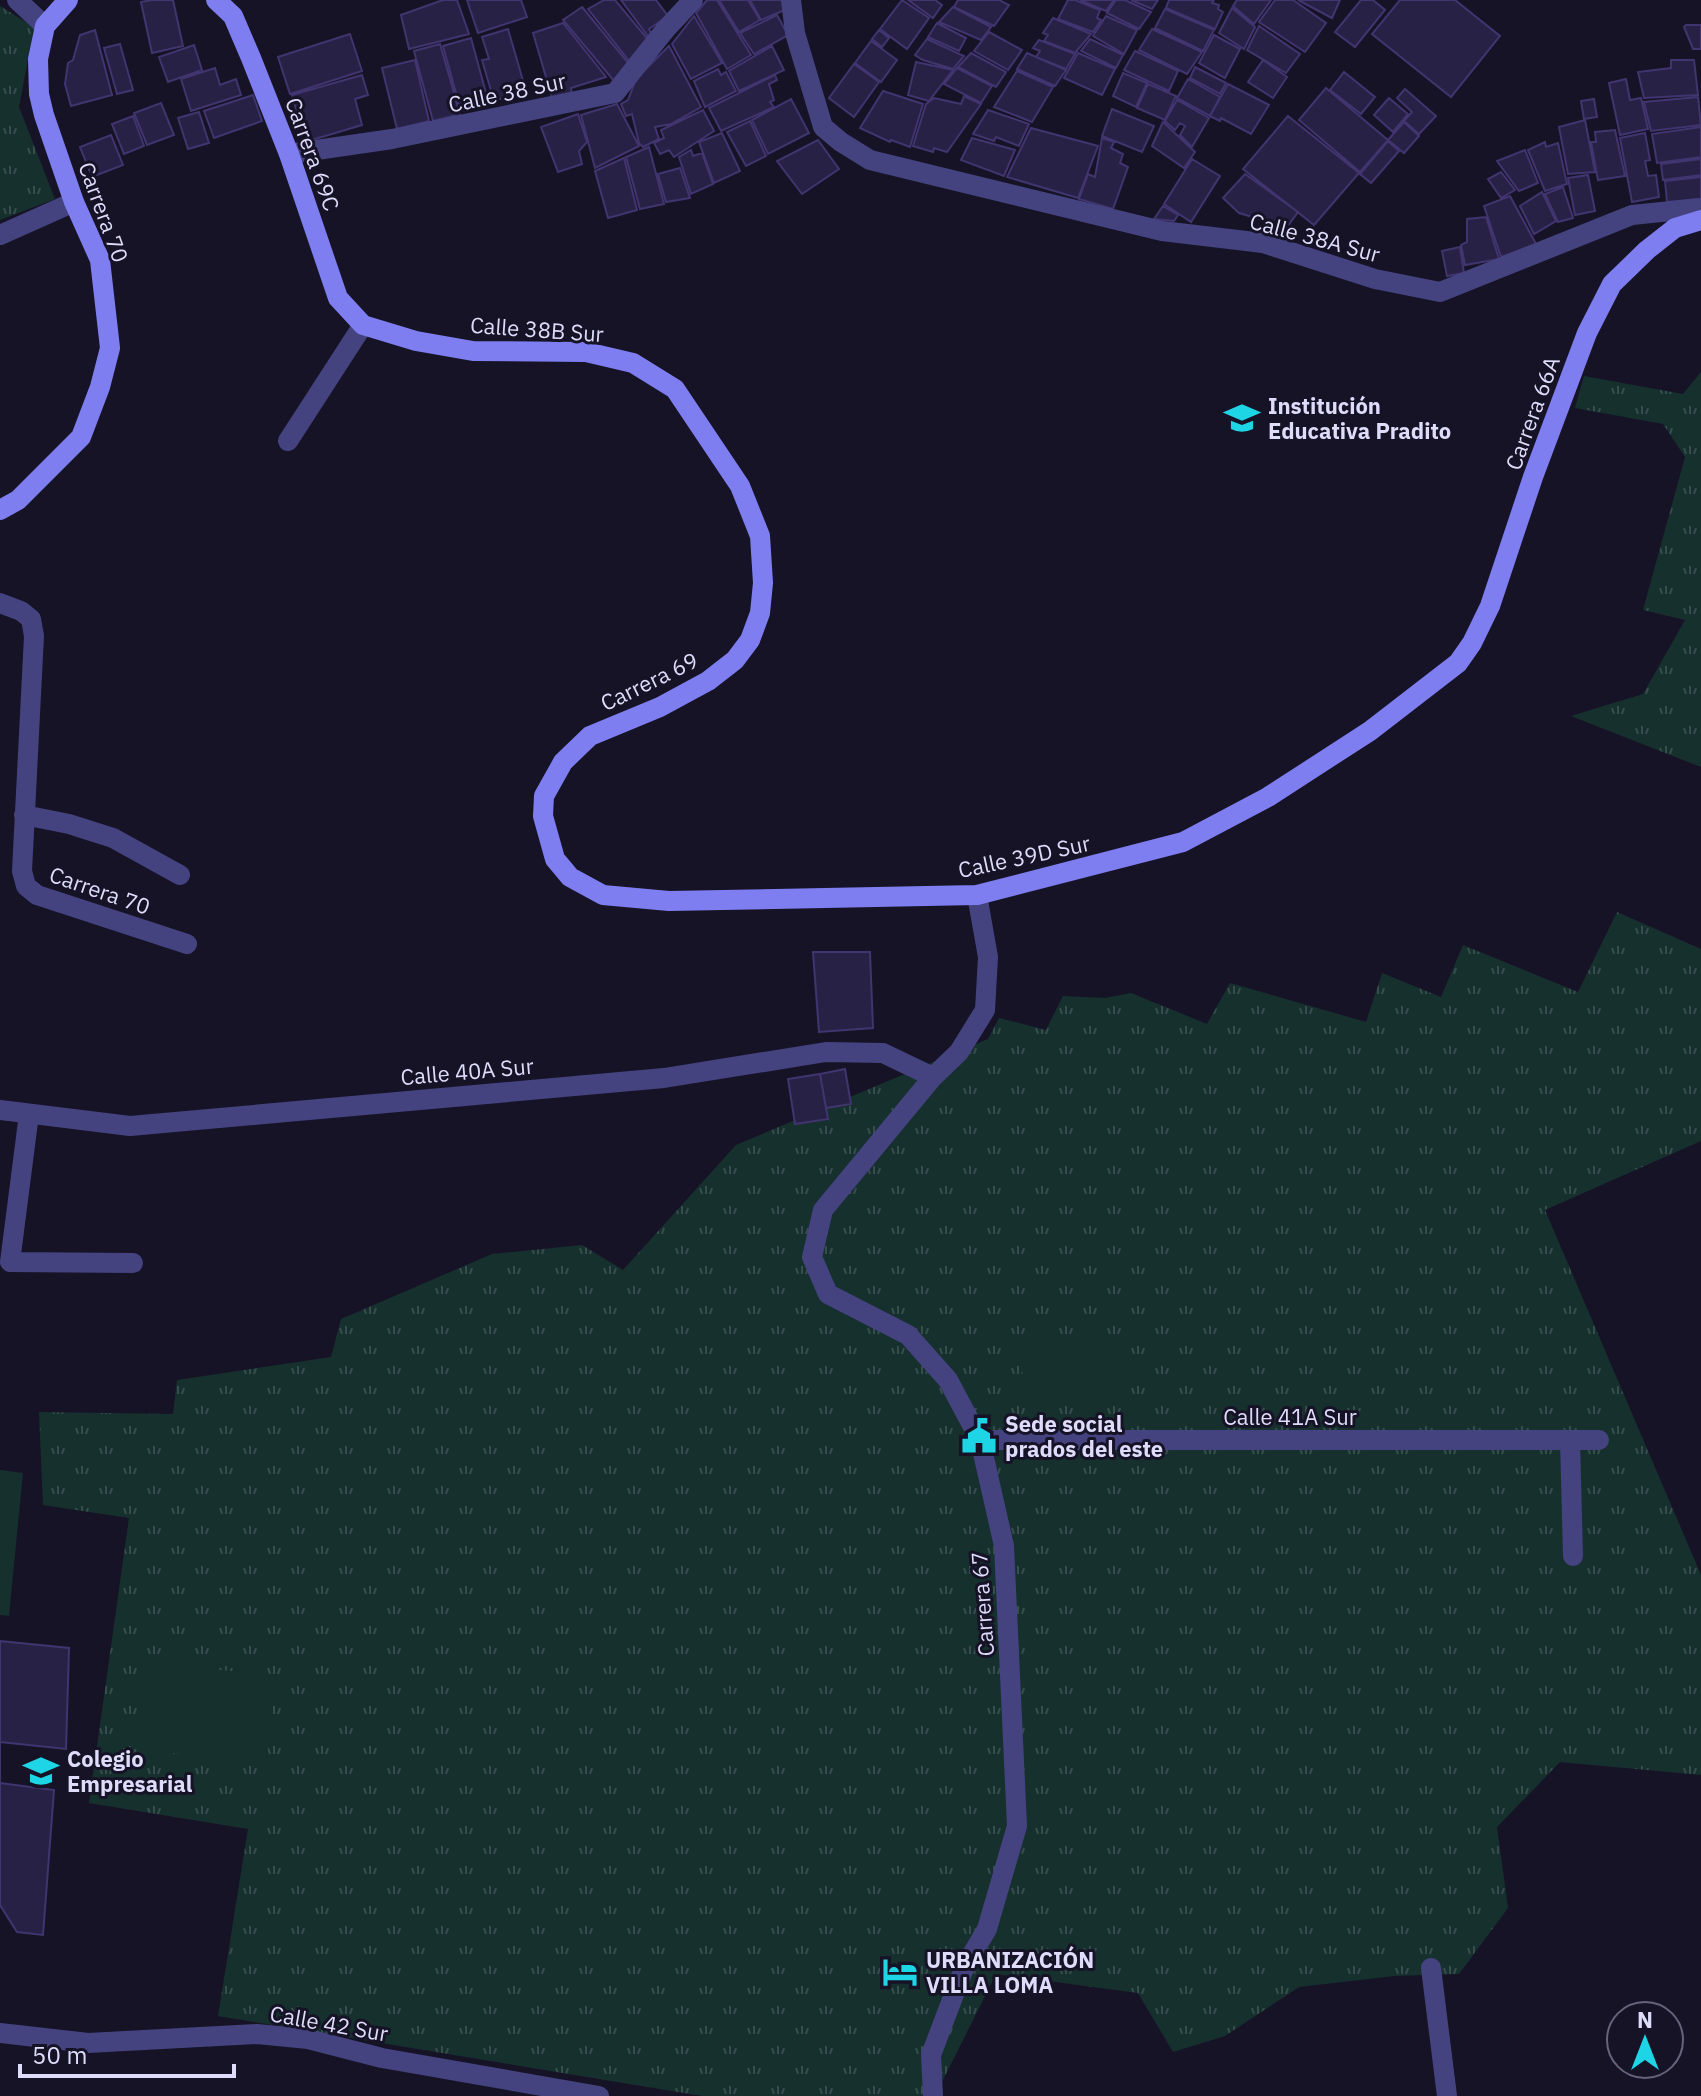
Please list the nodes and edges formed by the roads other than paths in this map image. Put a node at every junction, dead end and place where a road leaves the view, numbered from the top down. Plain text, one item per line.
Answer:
1 (17, 0) edge
2 (68, 0) edge
3 (216, 0) edge
4 (693, 0) edge
5 (791, 0) edge
6 (45, 26) junction
7 (289, 154) junction
8 (74, 202) junction
9 (1701, 208) edge
10 (1701, 220) edge
11 (0, 235) edge
12 (363, 325) junction
13 (288, 441) dead end
14 (0, 510) edge
15 (760, 536) joint
16 (0, 603) edge
17 (1458, 663) joint
18 (24, 815) junction
19 (555, 859) joint
20 (180, 875) dead end
21 (977, 895) junction
22 (187, 944) dead end
23 (933, 1077) junction
24 (0, 1110) edge
25 (29, 1114) junction
26 (133, 1263) dead end
27 (980, 1440) junction
28 (1570, 1440) junction
29 (1599, 1440) dead end
30 (1573, 1556) dead end
31 (1431, 1968) dead end
32 (0, 2033) edge
33 (599, 2096) edge
34 (933, 2096) edge
35 (1447, 2096) edge

1 - 6 street
2 - 6 main road
3 - 7 main road, Carrera 69C
4 - 7 street, Calle 38 Sur
5 - 9 street, Calle 38A Sur
6 - 8 main road, Carrera 70
7 - 12 main road, Carrera 69C
8 - 11 street
8 - 14 main road, Carrera 70
10 - 17 main road, Carrera 66A
12 - 13 street
12 - 15 main road, Calle 38B Sur
15 - 19 main road, Carrera 69
16 - 18 street, Carrera 70
17 - 21 main road, Calle 39D Sur
18 - 20 street
18 - 22 street, Carrera 70
19 - 21 main road, Calle 39D Sur
21 - 23 street, Carrera 67
23 - 25 street, Calle 40A Sur
23 - 27 street, Carrera 67
24 - 25 street, Calle 40A Sur
25 - 26 street
27 - 28 street, Calle 41A Sur
27 - 34 street, Carrera 67
28 - 29 street, Calle 41A Sur
28 - 30 street
31 - 35 street
32 - 33 street, Calle 42 Sur

